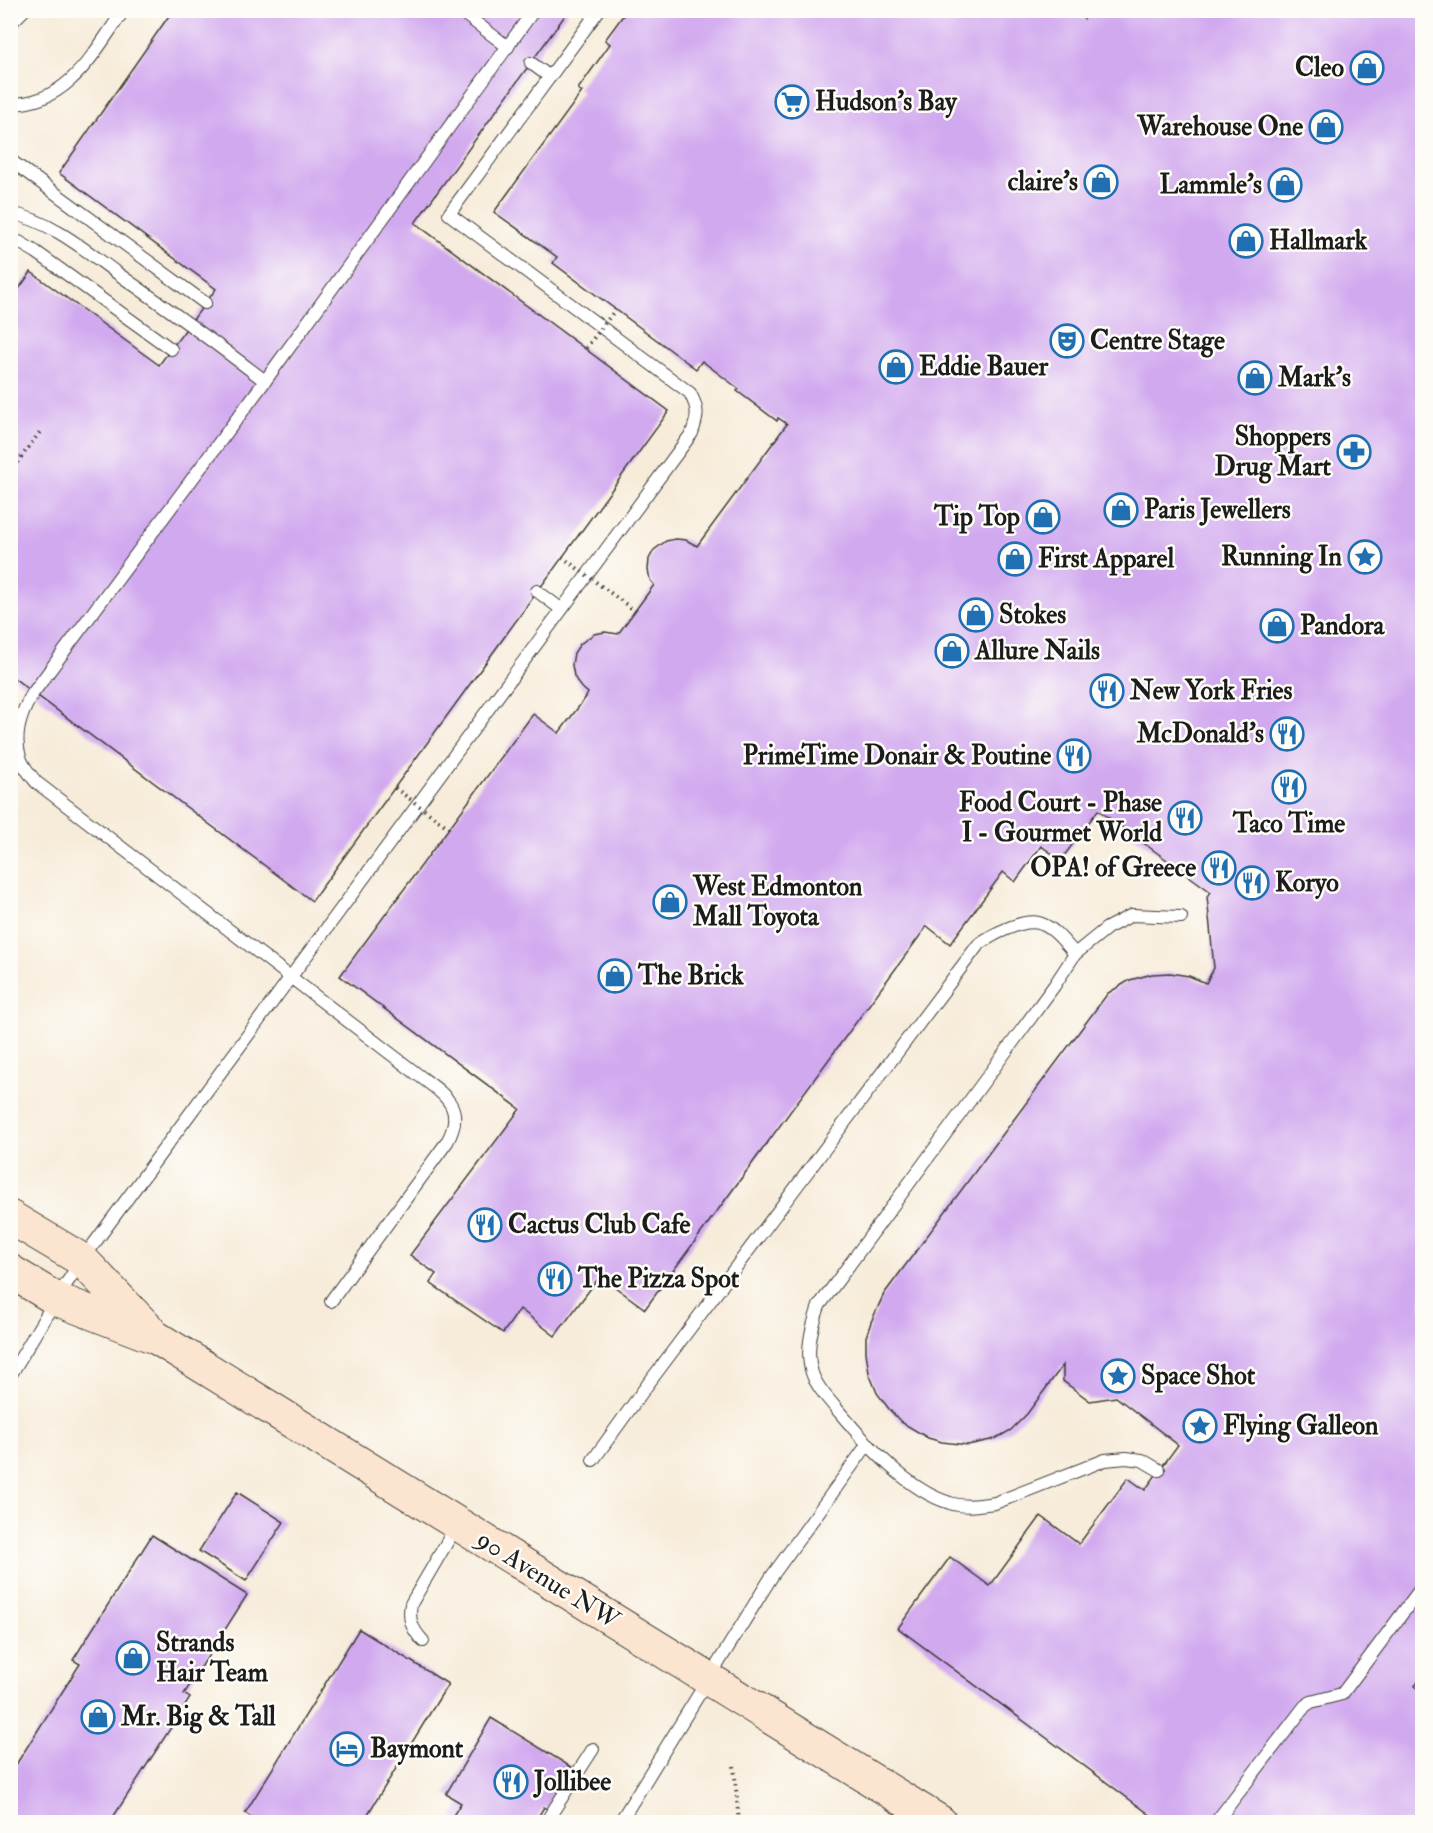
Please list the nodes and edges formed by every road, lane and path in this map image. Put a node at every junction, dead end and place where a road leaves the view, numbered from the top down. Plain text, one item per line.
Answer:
1 (24, 10) edge
2 (124, 10) edge
3 (459, 10) edge
4 (534, 10) edge
5 (599, 10) edge
6 (10, 24) edge
7 (508, 46) junction
8 (531, 63) dead end
9 (550, 77) junction
10 (10, 104) edge
11 (10, 160) edge
12 (10, 213) edge
13 (10, 240) edge
14 (205, 303) dead end
15 (615, 310) dead end
16 (586, 348) dead end
17 (171, 349) dead end
18 (265, 381) junction
19 (40, 432) dead end
20 (10, 472) edge
21 (562, 557) dead end
22 (537, 591) dead end
23 (561, 609) junction
24 (635, 610) dead end
25 (395, 788) dead end
26 (449, 828) dead end
27 (1181, 917) dead end
28 (1075, 954) junction
29 (291, 977) junction
30 (10, 1218) edge
31 (82, 1260) junction
32 (10, 1270) edge
33 (56, 1299) junction
34 (331, 1301) dead end
35 (157, 1338) junction
36 (10, 1376) edge
37 (867, 1445) junction
38 (593, 1460) dead end
39 (1159, 1470) dead end
40 (457, 1524) junction
41 (1422, 1587) edge
42 (423, 1641) dead end
43 (708, 1679) junction
44 (593, 1749) dead end
45 (734, 1766) dead end
46 (546, 1822) edge
47 (620, 1822) edge
48 (740, 1822) edge
49 (940, 1822) edge
50 (1216, 1822) edge

1 - 6 lane
2 - 10 lane
3 - 7 lane
4 - 7 lane
5 - 9 lane
7 - 18 lane
8 - 9 lane
9 - 23 lane
11 - 14 lane
12 - 18 lane
13 - 17 lane
15 - 16 path, bridge
18 - 29 lane
19 - 20 path
21 - 24 path, bridge
22 - 23 lane
23 - 29 lane
25 - 26 path, bridge
27 - 28 lane
28 - 37 lane
28 - 38 lane
29 - 31 lane
29 - 34 lane
30 - 31 street, 90 Avenue NW
31 - 33 lane
31 - 35 street, 90 Avenue NW
32 - 33 street, 90 Avenue NW
33 - 35 street, 90 Avenue NW
33 - 36 lane
35 - 40 street, 90 Avenue NW
37 - 39 lane
37 - 43 lane
40 - 42 lane
40 - 43 street, 90 Avenue NW
41 - 50 lane
43 - 47 lane
43 - 49 street, 90 Avenue NW
44 - 46 lane
45 - 48 path

